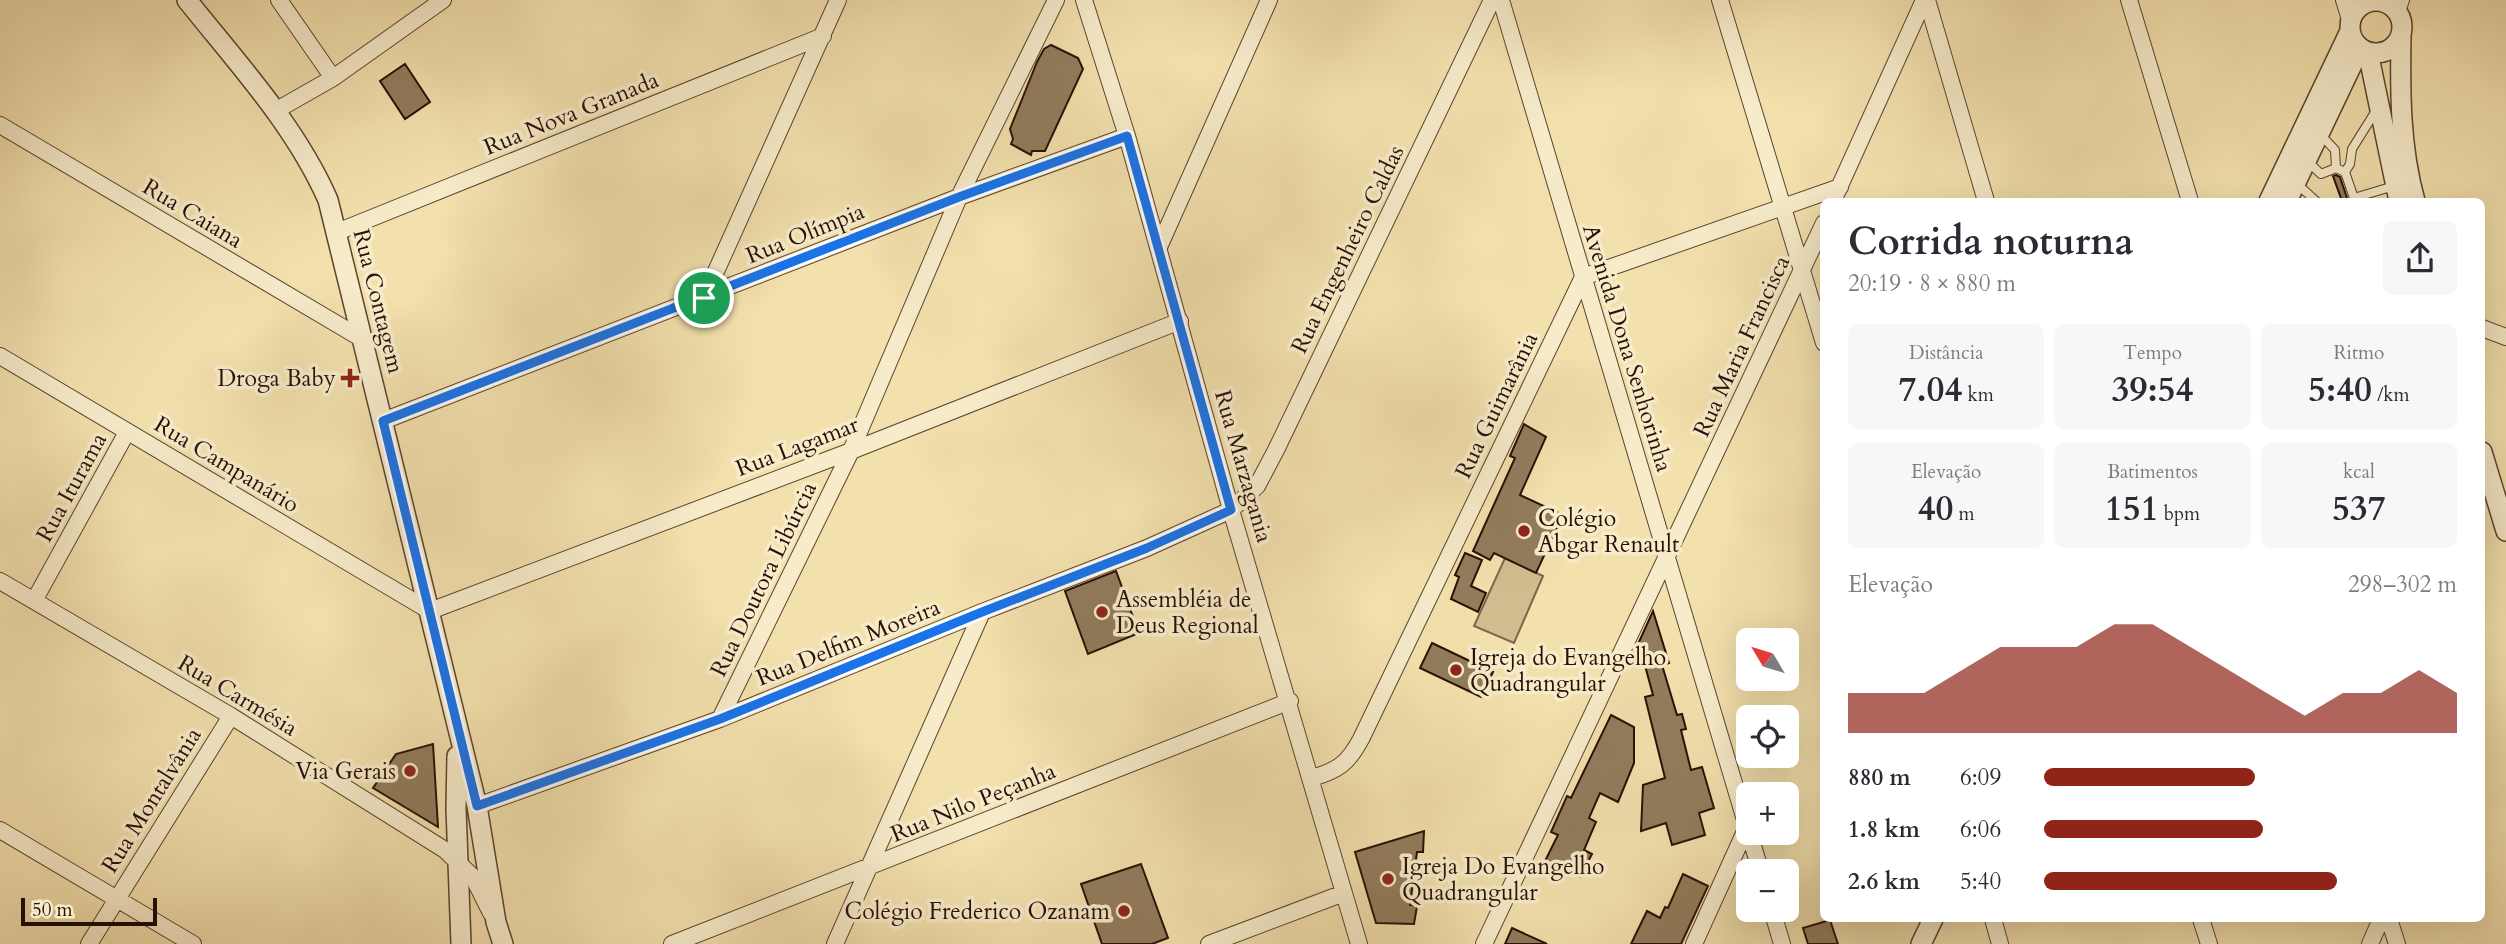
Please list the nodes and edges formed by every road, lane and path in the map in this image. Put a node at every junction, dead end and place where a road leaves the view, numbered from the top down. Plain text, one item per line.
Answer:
1 (187, 0) edge
2 (279, 0) edge
3 (443, 0) edge
4 (838, 0) edge
5 (1056, 0) edge
6 (1084, 0) edge
7 (1269, 0) edge
8 (1492, 0) edge
9 (1501, 0) edge
10 (1720, 0) edge
11 (1925, 0) edge
12 (2129, 0) edge
13 (2344, 0) edge
14 (2366, 1) edge
15 (2399, 6) edge
16 (823, 36) junction
17 (2401, 36) junction
18 (2357, 38) junction
19 (333, 78) junction
20 (2378, 108) junction
21 (275, 111) junction
22 (0, 125) edge
23 (2319, 133) junction
24 (1127, 136) junction
25 (2307, 161) junction
26 (2336, 168) junction
27 (2345, 172) junction
28 (2292, 192) edge
29 (1837, 194) edge
30 (2397, 194) edge
31 (959, 197) junction
32 (1820, 198) edge
33 (1985, 198) edge
34 (2189, 198) edge
35 (2271, 198) edge
36 (2353, 198) edge
37 (2368, 198) edge
38 (2413, 198) edge
39 (1783, 207) junction
40 (337, 232) junction
41 (1820, 232) edge
42 (1159, 247) junction
43 (1802, 270) junction
44 (1584, 277) junction
45 (704, 298) junction
46 (1180, 321) junction
47 (2485, 329) edge
48 (1820, 330) edge
49 (2506, 337) edge
50 (364, 340) junction
51 (0, 356) edge
52 (383, 421) junction
53 (127, 432) junction
54 (850, 451) junction
55 (2485, 461) edge
56 (1231, 510) junction
57 (2505, 521) edge
58 (1667, 557) junction
59 (0, 581) edge
60 (34, 600) junction
61 (430, 611) junction
62 (982, 612) junction
63 (1290, 701) junction
64 (231, 716) junction
65 (720, 719) junction
66 (458, 734) junction
67 (1312, 778) junction
68 (1736, 790) edge
69 (477, 806) junction
70 (0, 830) edge
71 (1741, 845) edge
72 (459, 862) junction
73 (869, 867) junction
74 (1343, 893) junction
75 (116, 898) junction
76 (496, 922) junction
77 (1776, 922) edge
78 (1932, 922) edge
79 (1946, 922) edge
80 (1994, 922) edge
81 (2202, 922) edge
82 (2380, 922) edge
83 (2390, 922) edge
84 (89, 944) edge
85 (193, 944) edge
86 (461, 944) edge
87 (503, 944) edge
88 (672, 944) edge
89 (835, 944) edge
90 (1209, 944) edge
91 (1359, 944) edge
92 (1484, 944) edge
93 (1694, 944) edge
94 (1782, 944) edge
95 (1921, 944) edge
96 (1935, 944) edge
97 (2000, 944) edge
98 (2209, 944) edge
99 (2370, 944) edge
100 (2397, 944) edge

1 - 21 street, Rua Contagem
2 - 19 street
3 - 19 street
4 - 16 street
5 - 31 street, Rua Doutora Libúrcia
6 - 24 street, Rua Marzagania
7 - 42 street
8 - 56 street, Rua Engenheiro Caldas
9 - 44 street, Avenida Dona Senhorinha
10 - 39 street
11 - 29 street
11 - 33 street
12 - 34 street
13 - 18 street
14 - 15 street
14 - 18 street
15 - 17 street
16 - 40 street, Rua Nova Granada
16 - 45 street
17 - 18 street
17 - 38 street
18 - 20 street
18 - 23 street
18 - 35 street
19 - 21 street
20 - 27 lane
20 - 30 street
21 - 40 street, Rua Contagem
22 - 50 street, Rua Caiana
23 - 25 street
23 - 26 lane
24 - 31 street, Rua Olímpia
24 - 42 street, Rua Marzagania
25 - 26 lane
25 - 28 street
26 - 27 lane
27 - 36 lane
30 - 37 lane
31 - 45 street, Rua Olímpia
31 - 54 street, Rua Doutora Libúrcia
32 - 39 street
39 - 43 street
39 - 44 street
40 - 50 street, Rua Contagem
41 - 43 street, Rua Maria Francisca
42 - 46 street, Rua Marzagania
43 - 48 street
43 - 58 street, Rua Maria Francisca
44 - 58 street, Avenida Dona Senhorinha
44 - 67 street, Rua Guimarânia
45 - 52 street, Rua Olímpia
46 - 54 street, Rua Lagamar
46 - 56 street, Rua Marzagania
47 - 49 street
50 - 52 street, Rua Contagem
51 - 53 street, Rua Campanário
52 - 61 street, Rua Contagem
53 - 60 street, Rua Iturama
53 - 61 street, Rua Campanário
54 - 61 street, Rua Lagamar
54 - 65 street, Rua Doutora Libúrcia
55 - 57 street
56 - 62 street, Rua Delfim Moreira
56 - 63 street, Rua Marzagania
58 - 68 street, Avenida Dona Senhorinha
58 - 92 street, Rua Maria Francisca
59 - 60 street, Rua Carmésia
60 - 64 street, Rua Carmésia
61 - 66 street, Rua Contagem
62 - 65 street, Rua Delfim Moreira
62 - 73 street
63 - 67 street, Rua Marzagania
63 - 73 street, Rua Nilo Peçanha
64 - 72 street, Rua Carmésia
64 - 75 street, Rua Montalvânia
65 - 69 street, Rua Delfim Moreira
66 - 69 street, Rua Contagem
66 - 72 street, Rua Contagem
67 - 74 street, Rua Marzagania
69 - 76 street, Rua Contagem
70 - 75 street
71 - 93 street
72 - 76 street, Rua Carmésia
72 - 86 street, Rua Contagem
73 - 88 street, Rua Nilo Peçanha
73 - 89 street
74 - 90 street
74 - 91 street, Rua Marzagania
75 - 84 street, Rua Montalvânia
75 - 85 street
76 - 87 street, Rua Contagem
77 - 94 street
78 - 95 street
79 - 96 street
80 - 97 street
81 - 98 street
82 - 99 street
83 - 100 street

